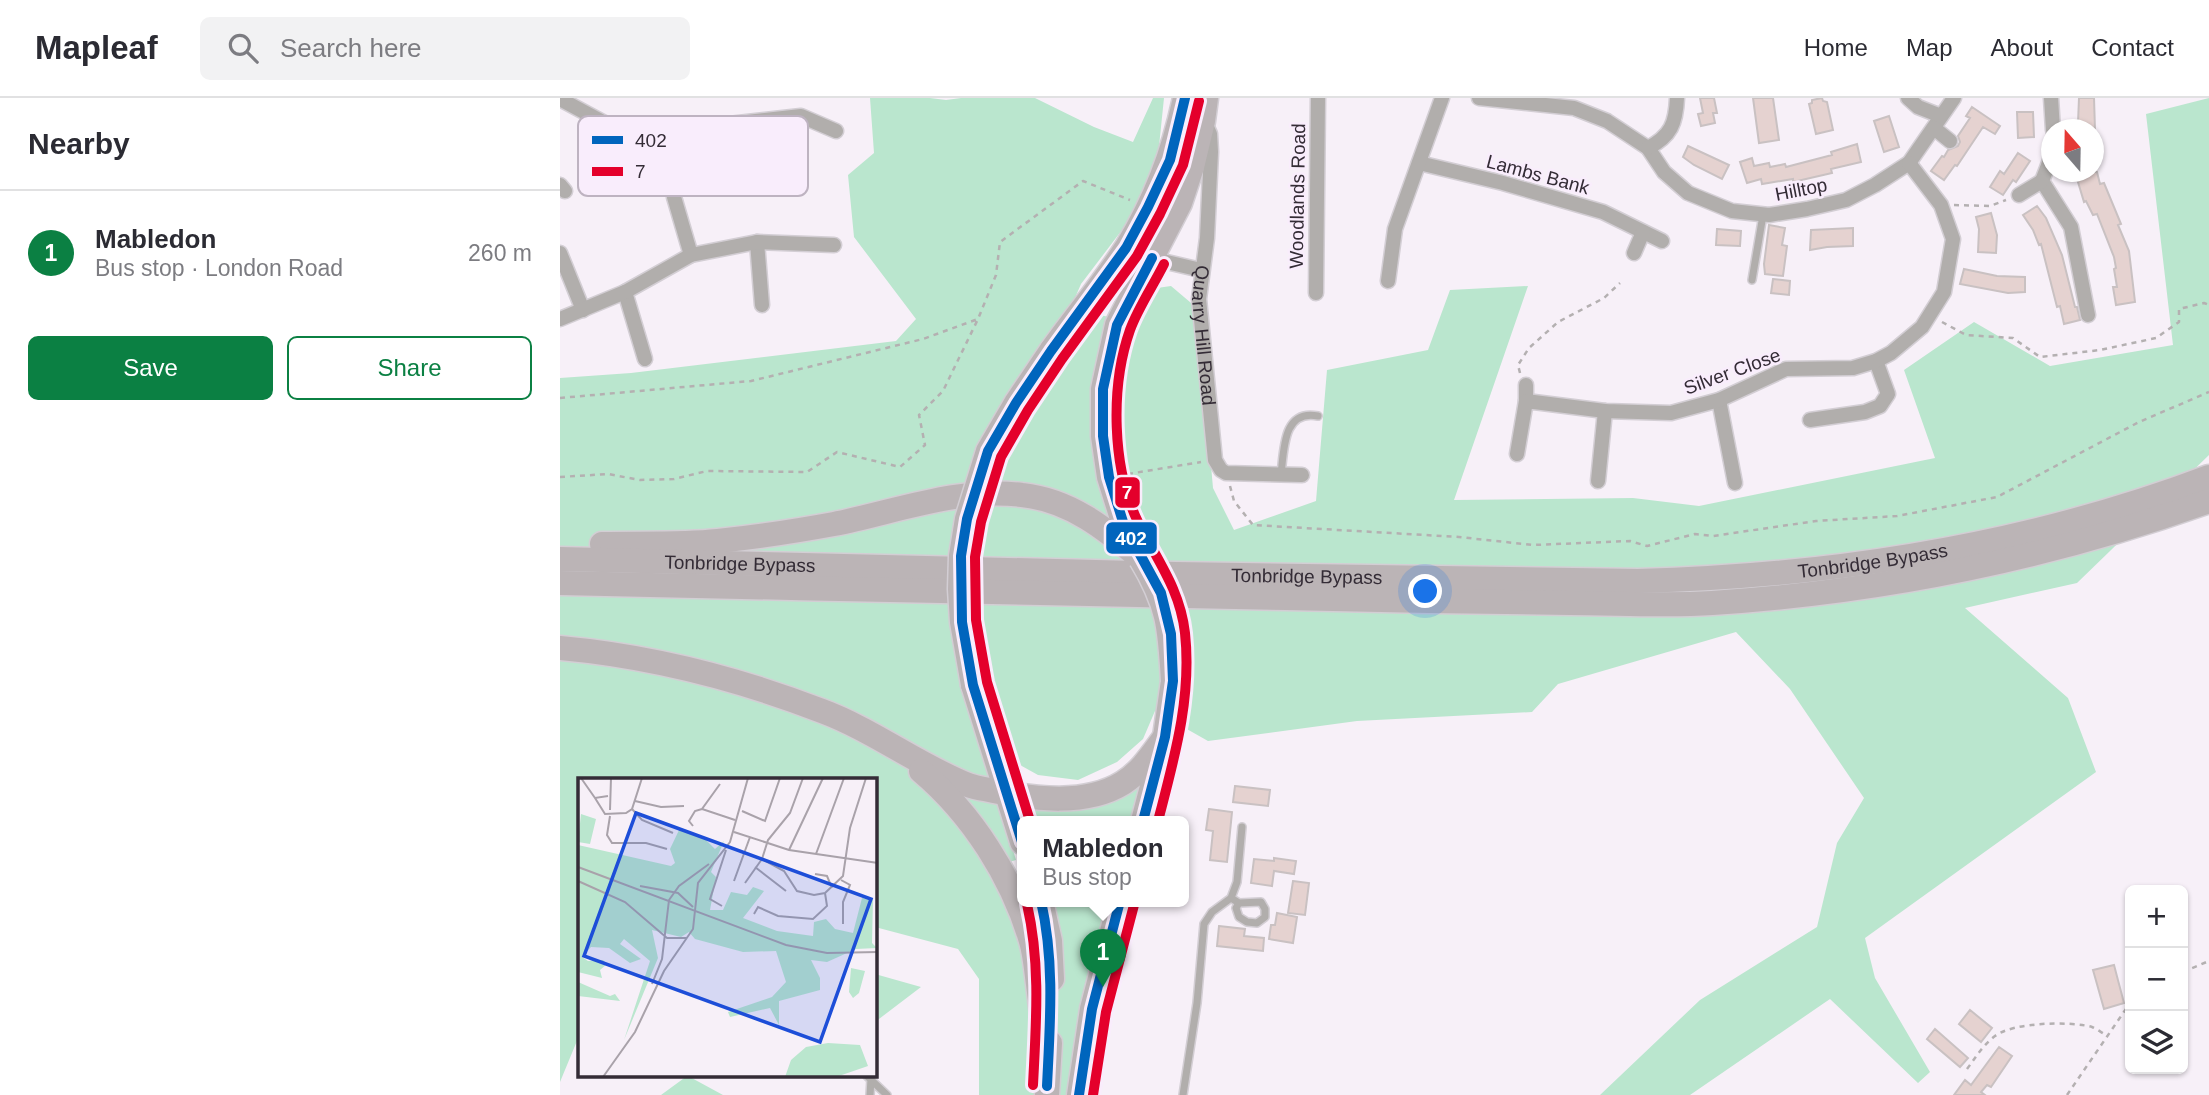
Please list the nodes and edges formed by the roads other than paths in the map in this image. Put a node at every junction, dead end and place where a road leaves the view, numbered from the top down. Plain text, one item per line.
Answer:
1 (1185, 98) edge
2 (1318, 98) edge
3 (1442, 98) edge
4 (1479, 98) edge
5 (1677, 98) edge
6 (1908, 98) edge
7 (1954, 98) edge
8 (2051, 98) edge
9 (560, 99) edge
10 (1204, 109) edge
11 (592, 116) edge
12 (808, 119) edge
13 (2052, 119) edge
14 (1937, 122) junction
15 (836, 131) dead end
16 (1950, 141) dead end
17 (1648, 148) junction
18 (1419, 163) junction
19 (1909, 163) junction
20 (2041, 182) edge
21 (2043, 182) edge
22 (2019, 195) road end
23 (674, 197) dead end
24 (1763, 215) junction
25 (1643, 232) junction
26 (1662, 241) dead end
27 (757, 242) junction
28 (834, 245) dead end
29 (1126, 248) junction
30 (560, 253) edge
31 (1634, 253) dead end
32 (691, 256) junction
33 (1151, 260) junction
34 (1201, 271) junction
35 (1752, 280) dead end
36 (1388, 281) dead end
37 (625, 292) junction
38 (1316, 293) dead end
39 (762, 305) dead end
40 (583, 310) junction
41 (2088, 316) dead end
42 (560, 319) edge
43 (645, 359) dead end
44 (1876, 361) junction
45 (1526, 385) road end
46 (1719, 400) junction
47 (1526, 401) junction
48 (1605, 411) junction
49 (1318, 416) dead end
50 (1810, 420) dead end
51 (1517, 454) dead end
52 (1302, 475) dead end
53 (1281, 476) junction
54 (2209, 477) edge
55 (1598, 481) dead end
56 (1735, 483) dead end
57 (2209, 501) edge
58 (1117, 528) junction
59 (560, 547) edge
60 (560, 559) edge
61 (560, 583) edge
62 (560, 648) edge
63 (1166, 737) junction
64 (891, 745) junction
65 (998, 758) junction
66 (1007, 793) junction
67 (1080, 797) junction
68 (1144, 816) edge
69 (1017, 824) edge
70 (1242, 827) dead end
71 (1231, 898) junction
72 (1239, 903) dead end
73 (1017, 904) edge
74 (1018, 907) edge
75 (1042, 907) edge
76 (1118, 907) edge
77 (1048, 1059) junction
78 (869, 1077) edge
79 (870, 1095) edge
80 (887, 1095) edge
81 (1047, 1095) edge
82 (1079, 1095) edge
83 (1183, 1095) edge

1 - 29 highway
2 - 38 street, Woodlands Road
3 - 18 street
4 - 17 street, Hilltop
5 - 17 street
6 - 14 street
7 - 14 street, Hilltop
8 - 13 street
9 - 11 street
10 - 33 highway, Quarry Hill Road
10 - 34 street, Quarry Hill Road
12 - 15 street
14 - 16 street
14 - 19 street, Hilltop
17 - 24 street, Hilltop
18 - 25 street, Lambs Bank
18 - 36 street
19 - 24 street, Hilltop
19 - 44 street, Silver Close
20 - 22 street
21 - 41 street
23 - 32 street
24 - 35 lane
25 - 26 street, Lambs Bank
25 - 31 street
27 - 28 street
27 - 32 street
27 - 39 street
29 - 33 street
29 - 65 highway, bridge
30 - 40 street
32 - 37 street
33 - 34 street
33 - 58 highway, Quarry Hill Road
34 - 53 street, Quarry Hill Road
37 - 40 street
37 - 43 street
40 - 42 street
44 - 46 street, Silver Close
44 - 50 street
45 - 47 street
46 - 48 street, Silver Close
46 - 56 street
47 - 48 street, Silver Close
47 - 51 street
48 - 55 street
49 - 53 lane
52 - 53 street
54 - 60 highway, Tonbridge Bypass
57 - 61 highway, Tonbridge Bypass
58 - 59 highway
58 - 63 highway, bridge
62 - 64 highway
63 - 67 highway
63 - 68 highway
64 - 66 highway
64 - 73 highway
65 - 66 highway
65 - 67 highway
66 - 67 highway
66 - 69 highway
70 - 71 lane
71 - 72 lane
71 - 83 lane
74 - 77 highway
75 - 77 highway
76 - 82 highway
77 - 81 highway
78 - 79 lane
78 - 80 lane

